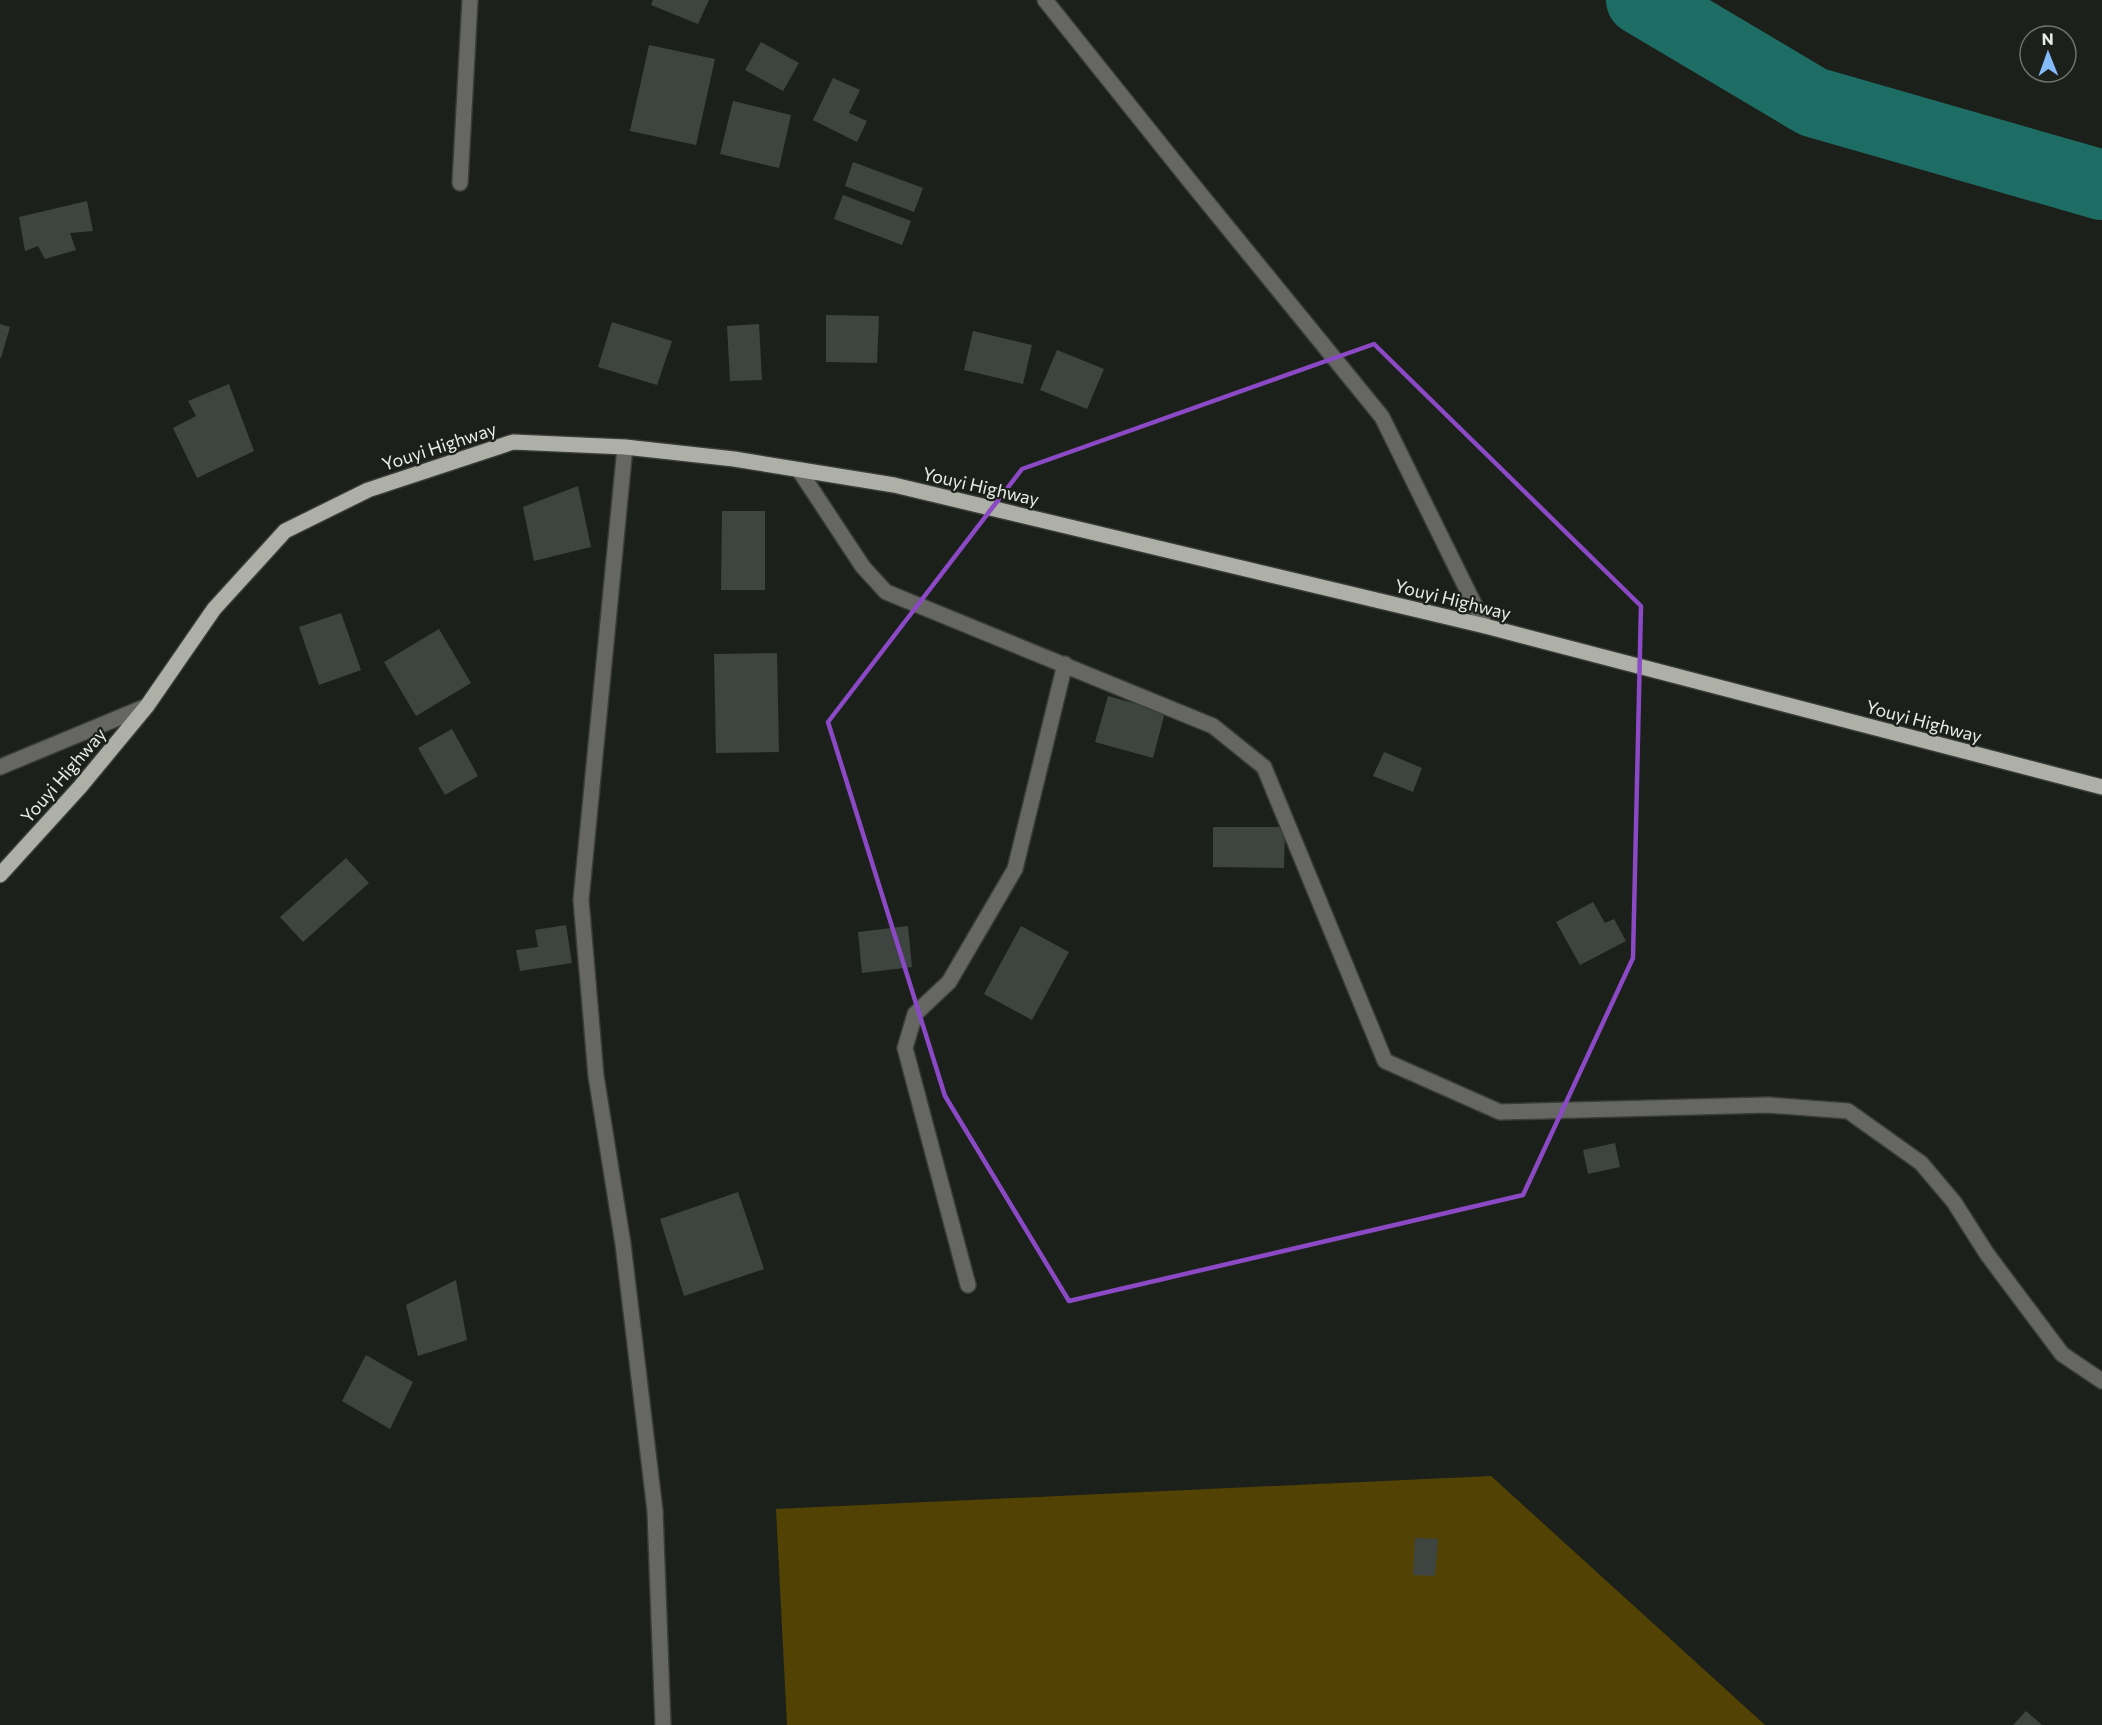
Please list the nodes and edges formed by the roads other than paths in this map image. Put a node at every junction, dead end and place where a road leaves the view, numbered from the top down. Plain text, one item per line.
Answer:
1 (471, 0) edge
2 (1045, 0) edge
3 (460, 183) dead end
4 (625, 447) junction
5 (799, 470) junction
6 (1485, 626) junction
7 (1065, 664) junction
8 (147, 706) junction
9 (0, 767) edge
10 (2102, 787) edge
11 (0, 875) edge
12 (968, 1285) dead end
13 (2102, 1381) edge
14 (663, 1725) edge

1 - 3 street
2 - 6 street
4 - 5 main road, Youyi Highway
4 - 8 main road, Youyi Highway
4 - 14 street
5 - 6 main road, Youyi Highway
5 - 7 street
6 - 10 main road, Youyi Highway
7 - 12 street
7 - 13 street
8 - 9 street
8 - 11 main road, Youyi Highway

